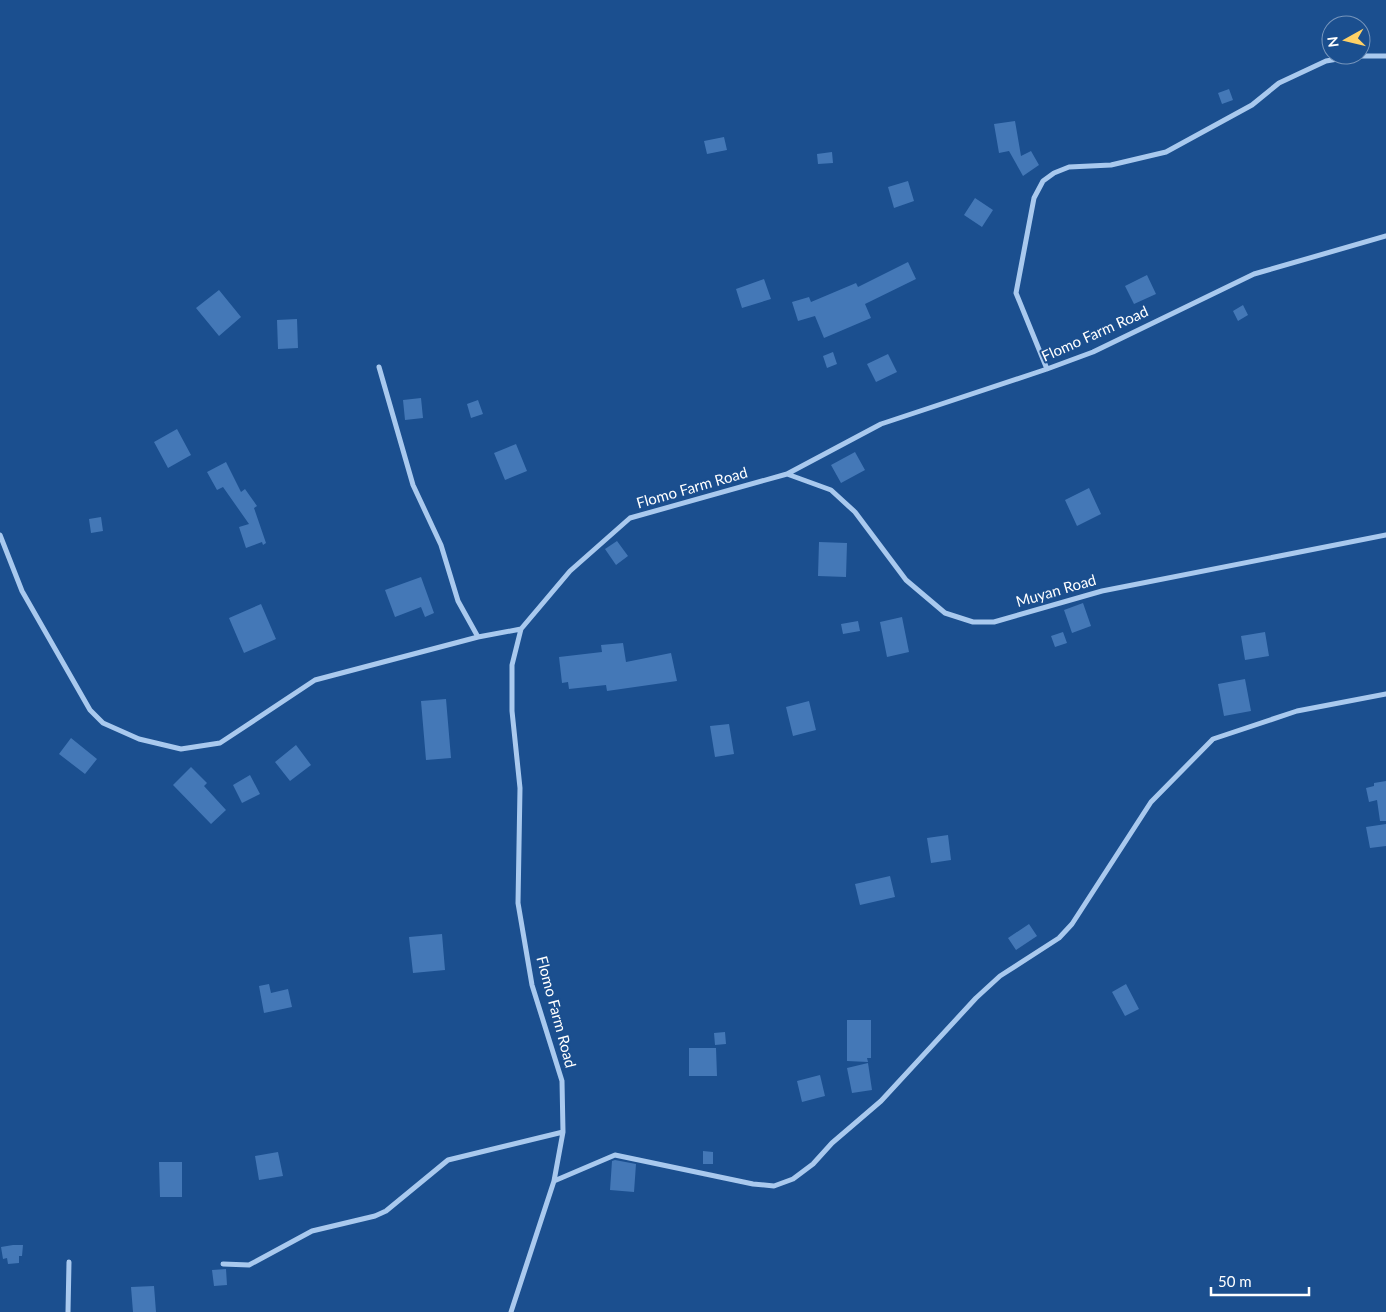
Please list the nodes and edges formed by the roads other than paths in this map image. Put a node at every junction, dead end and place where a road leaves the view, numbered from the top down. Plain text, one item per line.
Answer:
1 (1386, 56) edge
2 (1386, 236) edge
3 (379, 367) dead end
4 (1047, 369) junction
5 (787, 474) junction
6 (0, 535) edge
7 (1386, 535) edge
8 (521, 630) junction
9 (478, 637) junction
10 (1386, 694) edge
11 (563, 1132) junction
12 (554, 1181) junction
13 (69, 1262) dead end
14 (223, 1264) dead end
15 (68, 1312) edge
16 (511, 1312) edge

1 - 4 street
2 - 4 street, Flomo Farm Road
3 - 9 street
4 - 5 street, Flomo Farm Road
5 - 7 street, Muyan Road
5 - 8 street, Flomo Farm Road
6 - 9 street
8 - 9 street
8 - 11 street, Flomo Farm Road
10 - 12 street
11 - 12 street, Flomo Farm Road
11 - 14 street
12 - 16 street, Flomo Farm Road
13 - 15 street

